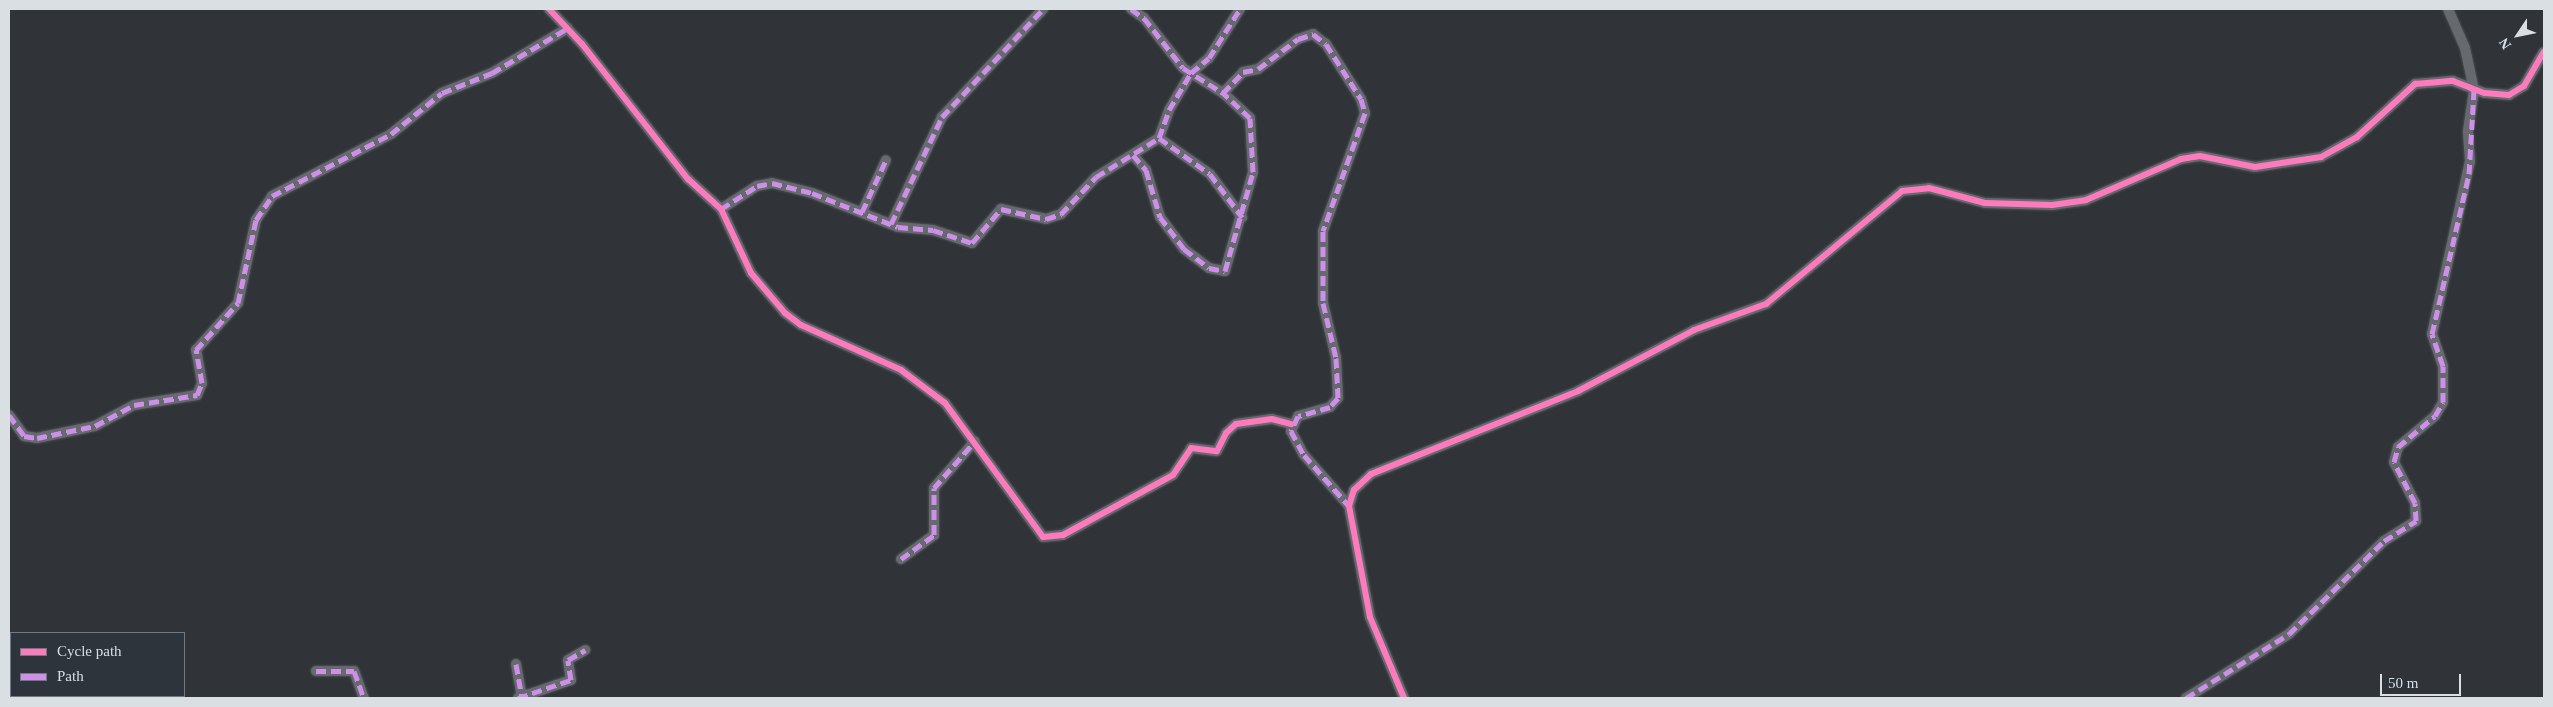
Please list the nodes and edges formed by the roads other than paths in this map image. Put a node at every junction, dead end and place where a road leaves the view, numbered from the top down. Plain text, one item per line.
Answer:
1 (548, 9) edge
2 (1043, 9) edge
3 (1131, 9) edge
4 (1240, 9) edge
5 (2448, 9) edge
6 (568, 28) junction
7 (2544, 52) edge
8 (1191, 74) junction
9 (2474, 90) junction
10 (1223, 93) junction
11 (1159, 138) junction
12 (1133, 155) junction
13 (886, 160) dead end
14 (721, 209) junction
15 (862, 212) junction
16 (1242, 217) junction
17 (891, 224) junction
18 (9, 415) edge
19 (1291, 424) junction
20 (975, 441) junction
21 (1349, 506) junction
22 (901, 559) dead end
23 (585, 650) dead end
24 (516, 664) dead end
25 (316, 671) dead end
26 (364, 698) edge
27 (520, 698) edge
28 (1404, 698) edge
29 (2186, 698) edge

1 - 6 street
2 - 17 street
3 - 8 street
4 - 8 street
5 - 9 street
6 - 14 street
6 - 18 street
7 - 9 street
8 - 10 street
8 - 11 street
9 - 21 street
9 - 29 street
10 - 16 street
10 - 19 street
11 - 12 street
11 - 16 street
12 - 16 street
12 - 17 street
13 - 15 street
14 - 15 street
14 - 20 street
15 - 17 street
19 - 20 street
19 - 21 street
20 - 22 street
21 - 28 street
23 - 27 street
24 - 27 street
25 - 26 street

